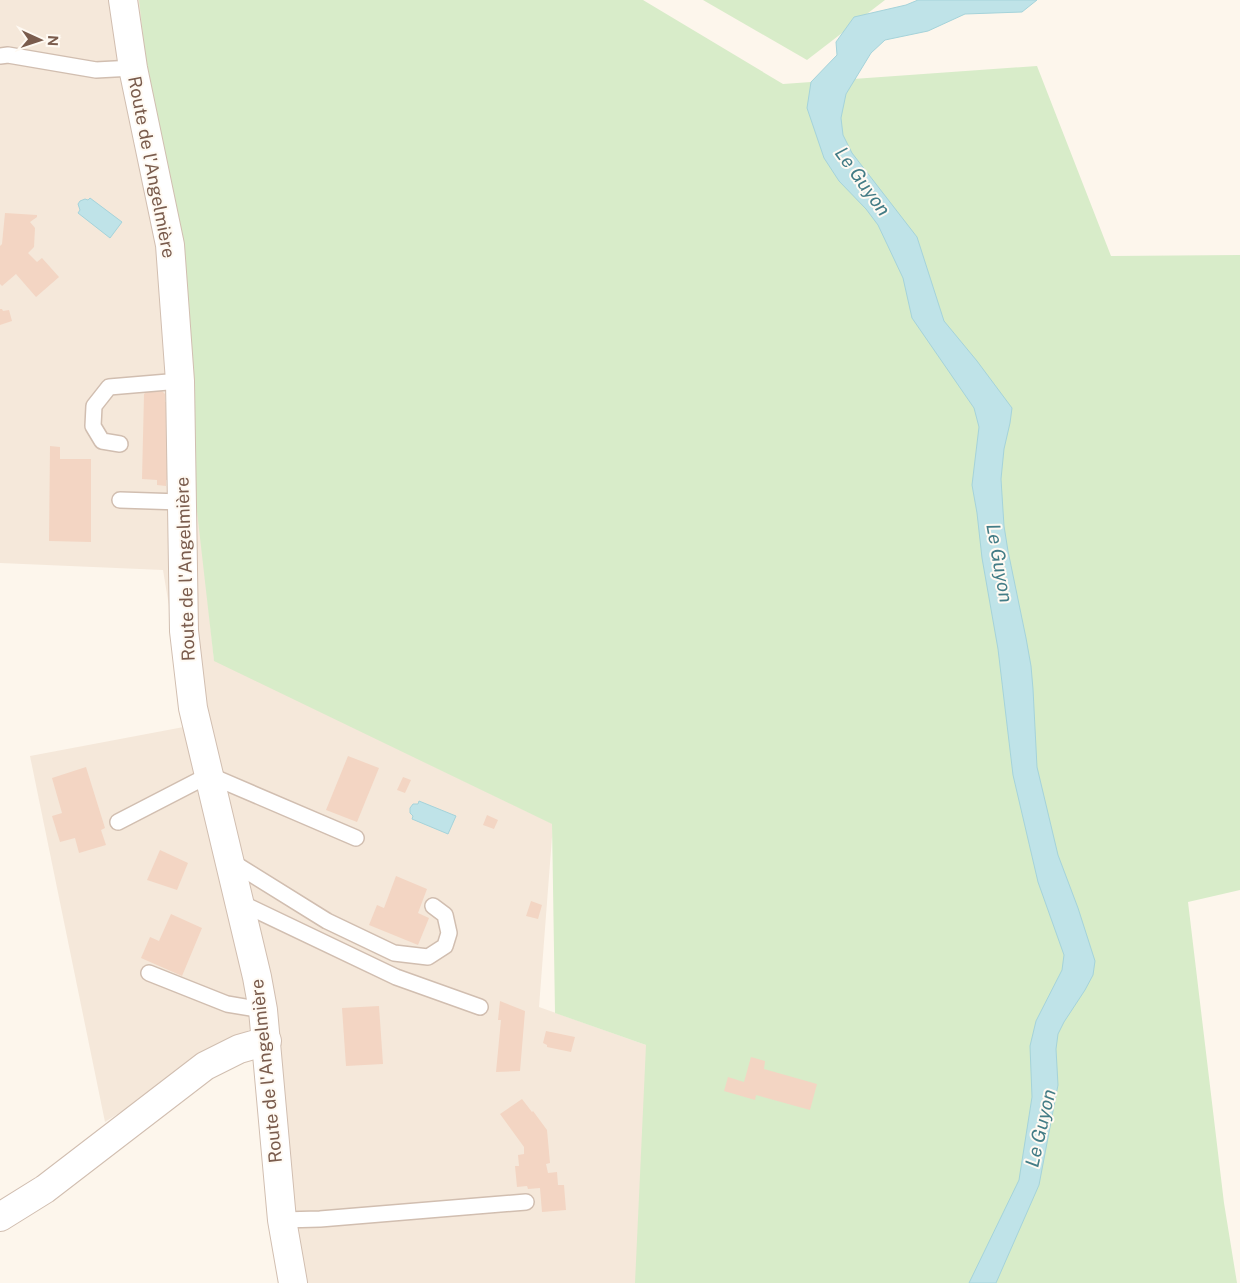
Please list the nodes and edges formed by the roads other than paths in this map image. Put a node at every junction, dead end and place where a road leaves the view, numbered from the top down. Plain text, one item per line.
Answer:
1 (123, 0) edge
2 (0, 56) edge
3 (133, 68) junction
4 (180, 381) junction
5 (120, 444) dead end
6 (120, 500) dead end
7 (181, 502) junction
8 (209, 775) junction
9 (118, 822) dead end
10 (356, 838) dead end
11 (229, 860) junction
12 (239, 902) junction
13 (433, 906) dead end
14 (149, 973) dead end
15 (480, 1006) dead end
16 (263, 1010) junction
17 (266, 1041) junction
18 (526, 1202) dead end
19 (0, 1217) edge
20 (282, 1220) junction
21 (293, 1283) edge

1 - 3 street, Route de l'Angelmière
2 - 3 lane
3 - 4 street, Route de l'Angelmière
4 - 5 lane
4 - 7 street, Route de l'Angelmière
6 - 7 lane
7 - 8 street, Route de l'Angelmière
8 - 9 lane
8 - 10 lane
8 - 11 street, Route de l'Angelmière
11 - 12 street, Route de l'Angelmière
11 - 13 lane
12 - 15 lane
12 - 16 street, Route de l'Angelmière
14 - 16 lane
16 - 17 street, Route de l'Angelmière
17 - 19 street
17 - 20 street, Route de l'Angelmière
18 - 20 lane
20 - 21 street, Route de l'Angelmière

